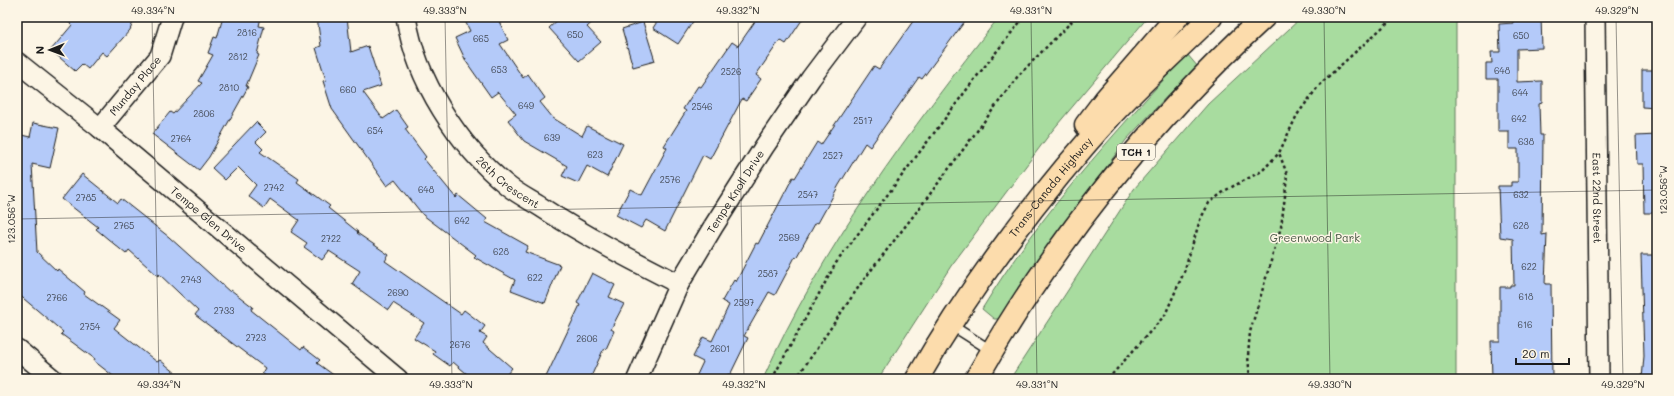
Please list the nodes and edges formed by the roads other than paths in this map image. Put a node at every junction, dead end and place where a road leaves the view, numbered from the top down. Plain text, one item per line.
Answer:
1 (172, 17) edge
2 (406, 17) edge
3 (857, 17) edge
4 (1177, 17) edge
5 (1211, 17) edge
6 (1264, 17) edge
7 (1595, 17) edge
8 (17, 62) edge
9 (100, 128) junction
10 (984, 275) junction
11 (679, 284) junction
12 (951, 325) junction
13 (17, 349) edge
14 (992, 351) junction
15 (52, 379) edge
16 (398, 379) edge
17 (637, 379) edge
18 (917, 379) edge
19 (976, 379) edge
20 (1599, 379) edge

1 - 9 street, Munday Place
2 - 11 street, 26th Crescent
3 - 11 street, Tempe Knoll Drive
4 - 10 highway
5 - 10 highway, Trans-Canada Highway
6 - 14 highway, TCH 1
7 - 20 street, East 22nd Street
8 - 9 street, Tempe Glen Drive
9 - 16 street, Tempe Glen Drive
10 - 12 highway, Trans-Canada Highway
11 - 17 street, Tempe Knoll Drive
12 - 14 lane
12 - 18 highway, Trans-Canada Highway
13 - 15 street
14 - 19 highway, TCH 1

